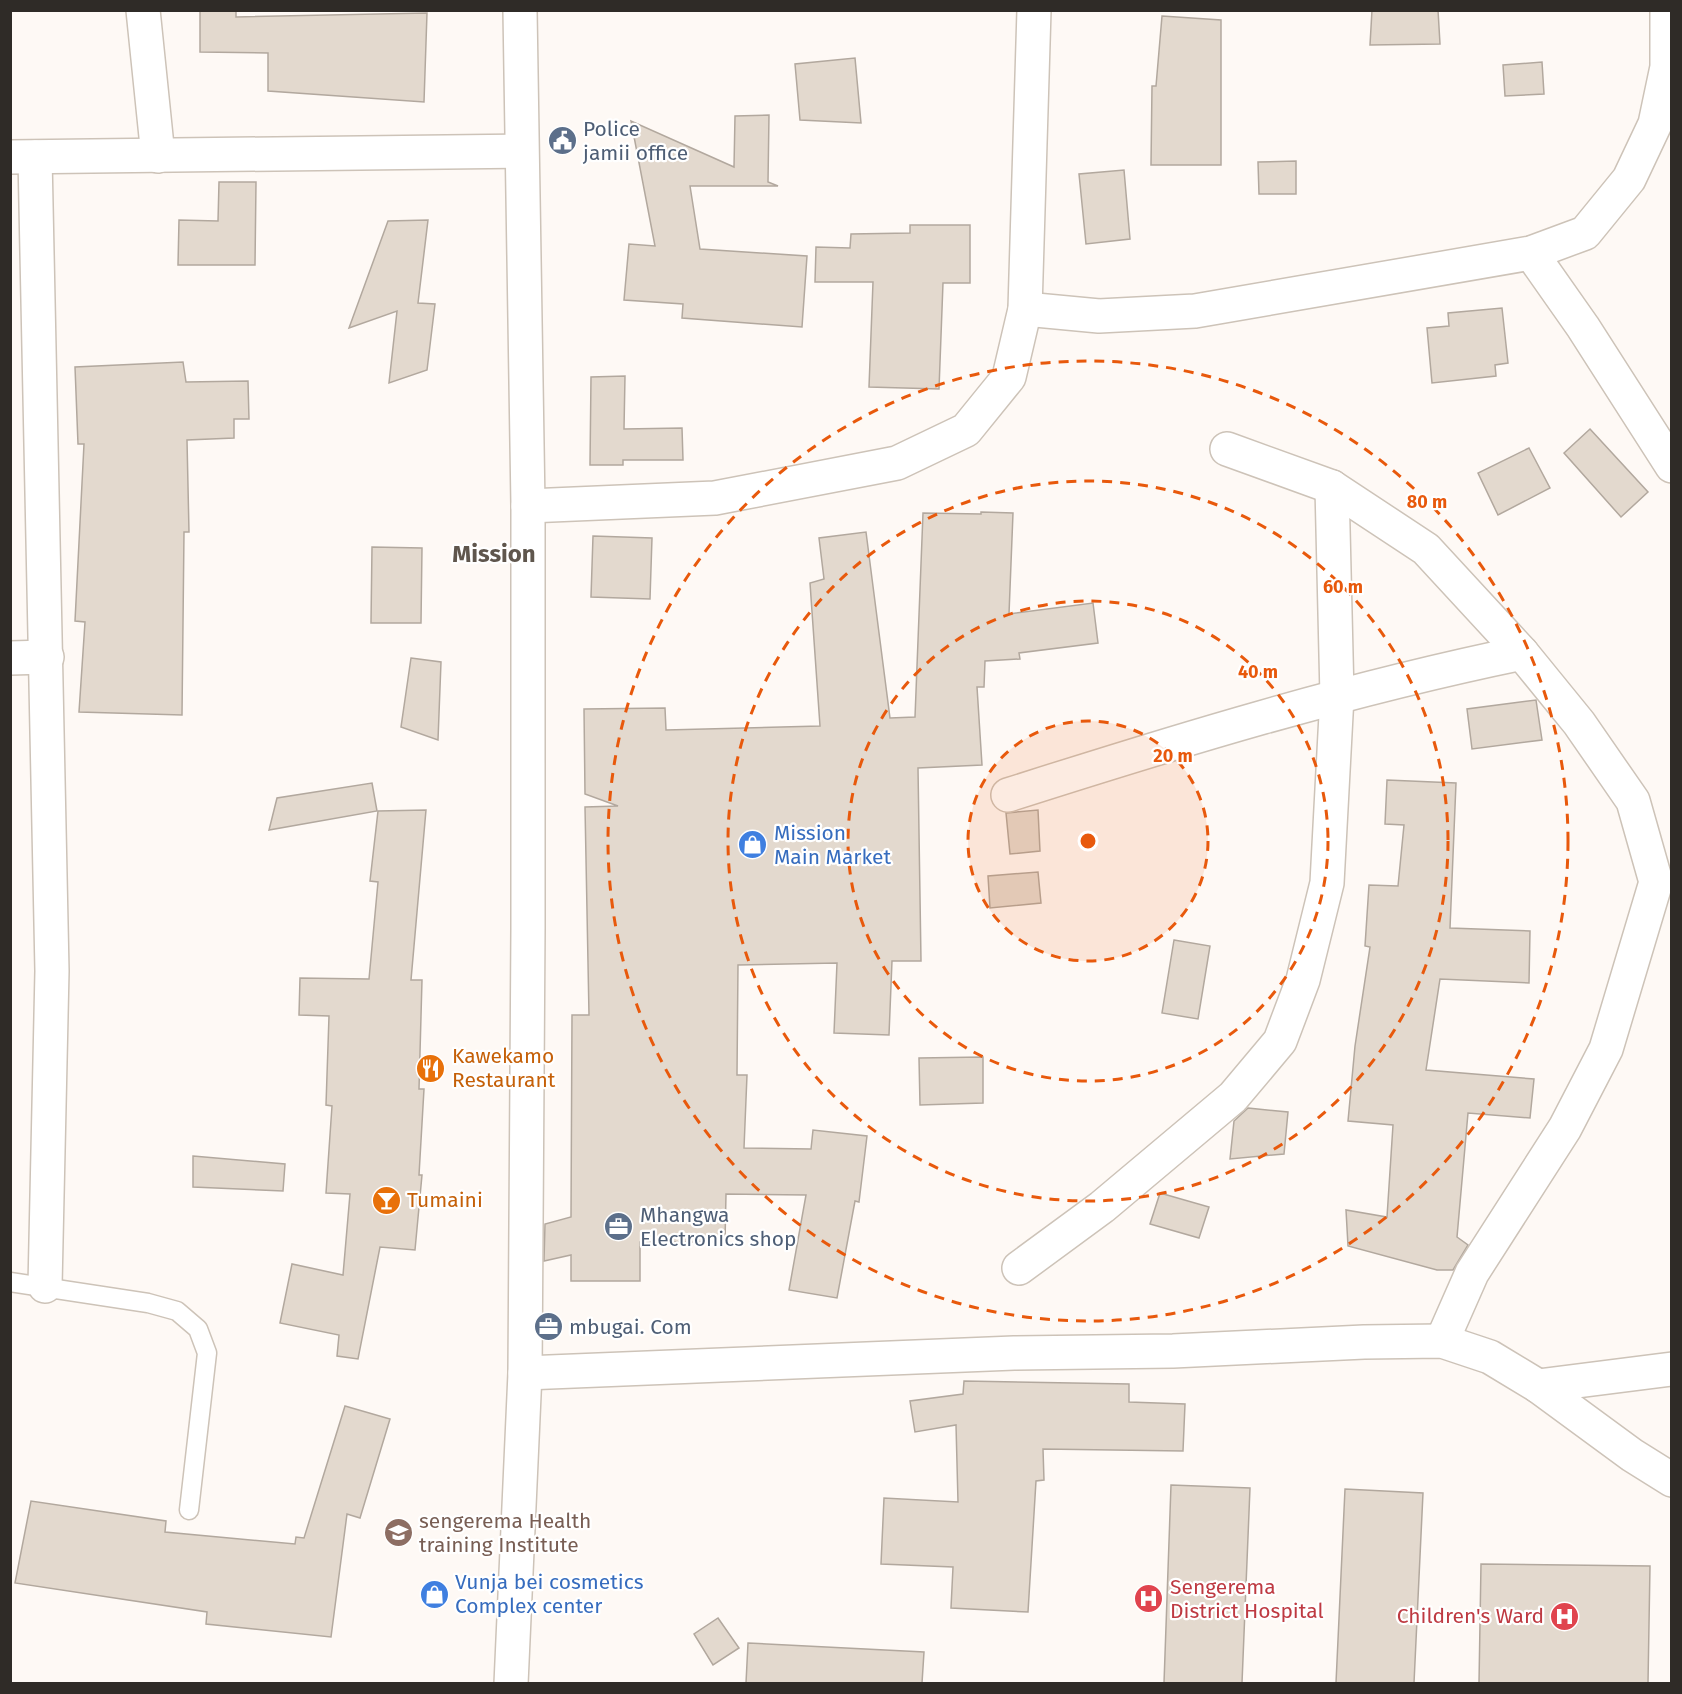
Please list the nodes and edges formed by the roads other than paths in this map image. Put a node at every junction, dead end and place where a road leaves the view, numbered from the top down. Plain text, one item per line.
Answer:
1 (143, 10) edge
2 (1034, 10) edge
3 (1667, 10) edge
4 (516, 12) edge
5 (521, 151) junction
6 (158, 156) junction
7 (23, 157) edge
8 (1531, 253) junction
9 (1025, 309) junction
10 (1227, 448) dead end
11 (1671, 466) edge
12 (1332, 487) junction
13 (528, 506) junction
14 (1522, 653) junction
15 (46, 657) junction
16 (10, 658) edge
17 (1338, 696) junction
18 (1008, 795) dead end
19 (1664, 884) edge
20 (1019, 1268) dead end
21 (10, 1282) edge
22 (45, 1286) junction
23 (1442, 1341) junction
24 (1671, 1369) edge
25 (525, 1373) junction
26 (1538, 1386) junction
27 (1671, 1480) edge
28 (189, 1510) dead end
29 (511, 1683) edge

1 - 6 street
2 - 9 street
3 - 8 street
4 - 5 street
5 - 6 street
5 - 13 street
6 - 7 street
7 - 15 street
8 - 9 street
8 - 11 street
9 - 13 street
10 - 12 street
12 - 14 street
12 - 17 street
13 - 25 street
14 - 17 street
14 - 19 street
15 - 16 street
15 - 22 street
17 - 18 street
17 - 20 street
19 - 23 street
21 - 22 lane
22 - 28 lane
23 - 25 street
23 - 26 street
24 - 26 street
25 - 29 street
26 - 27 street

